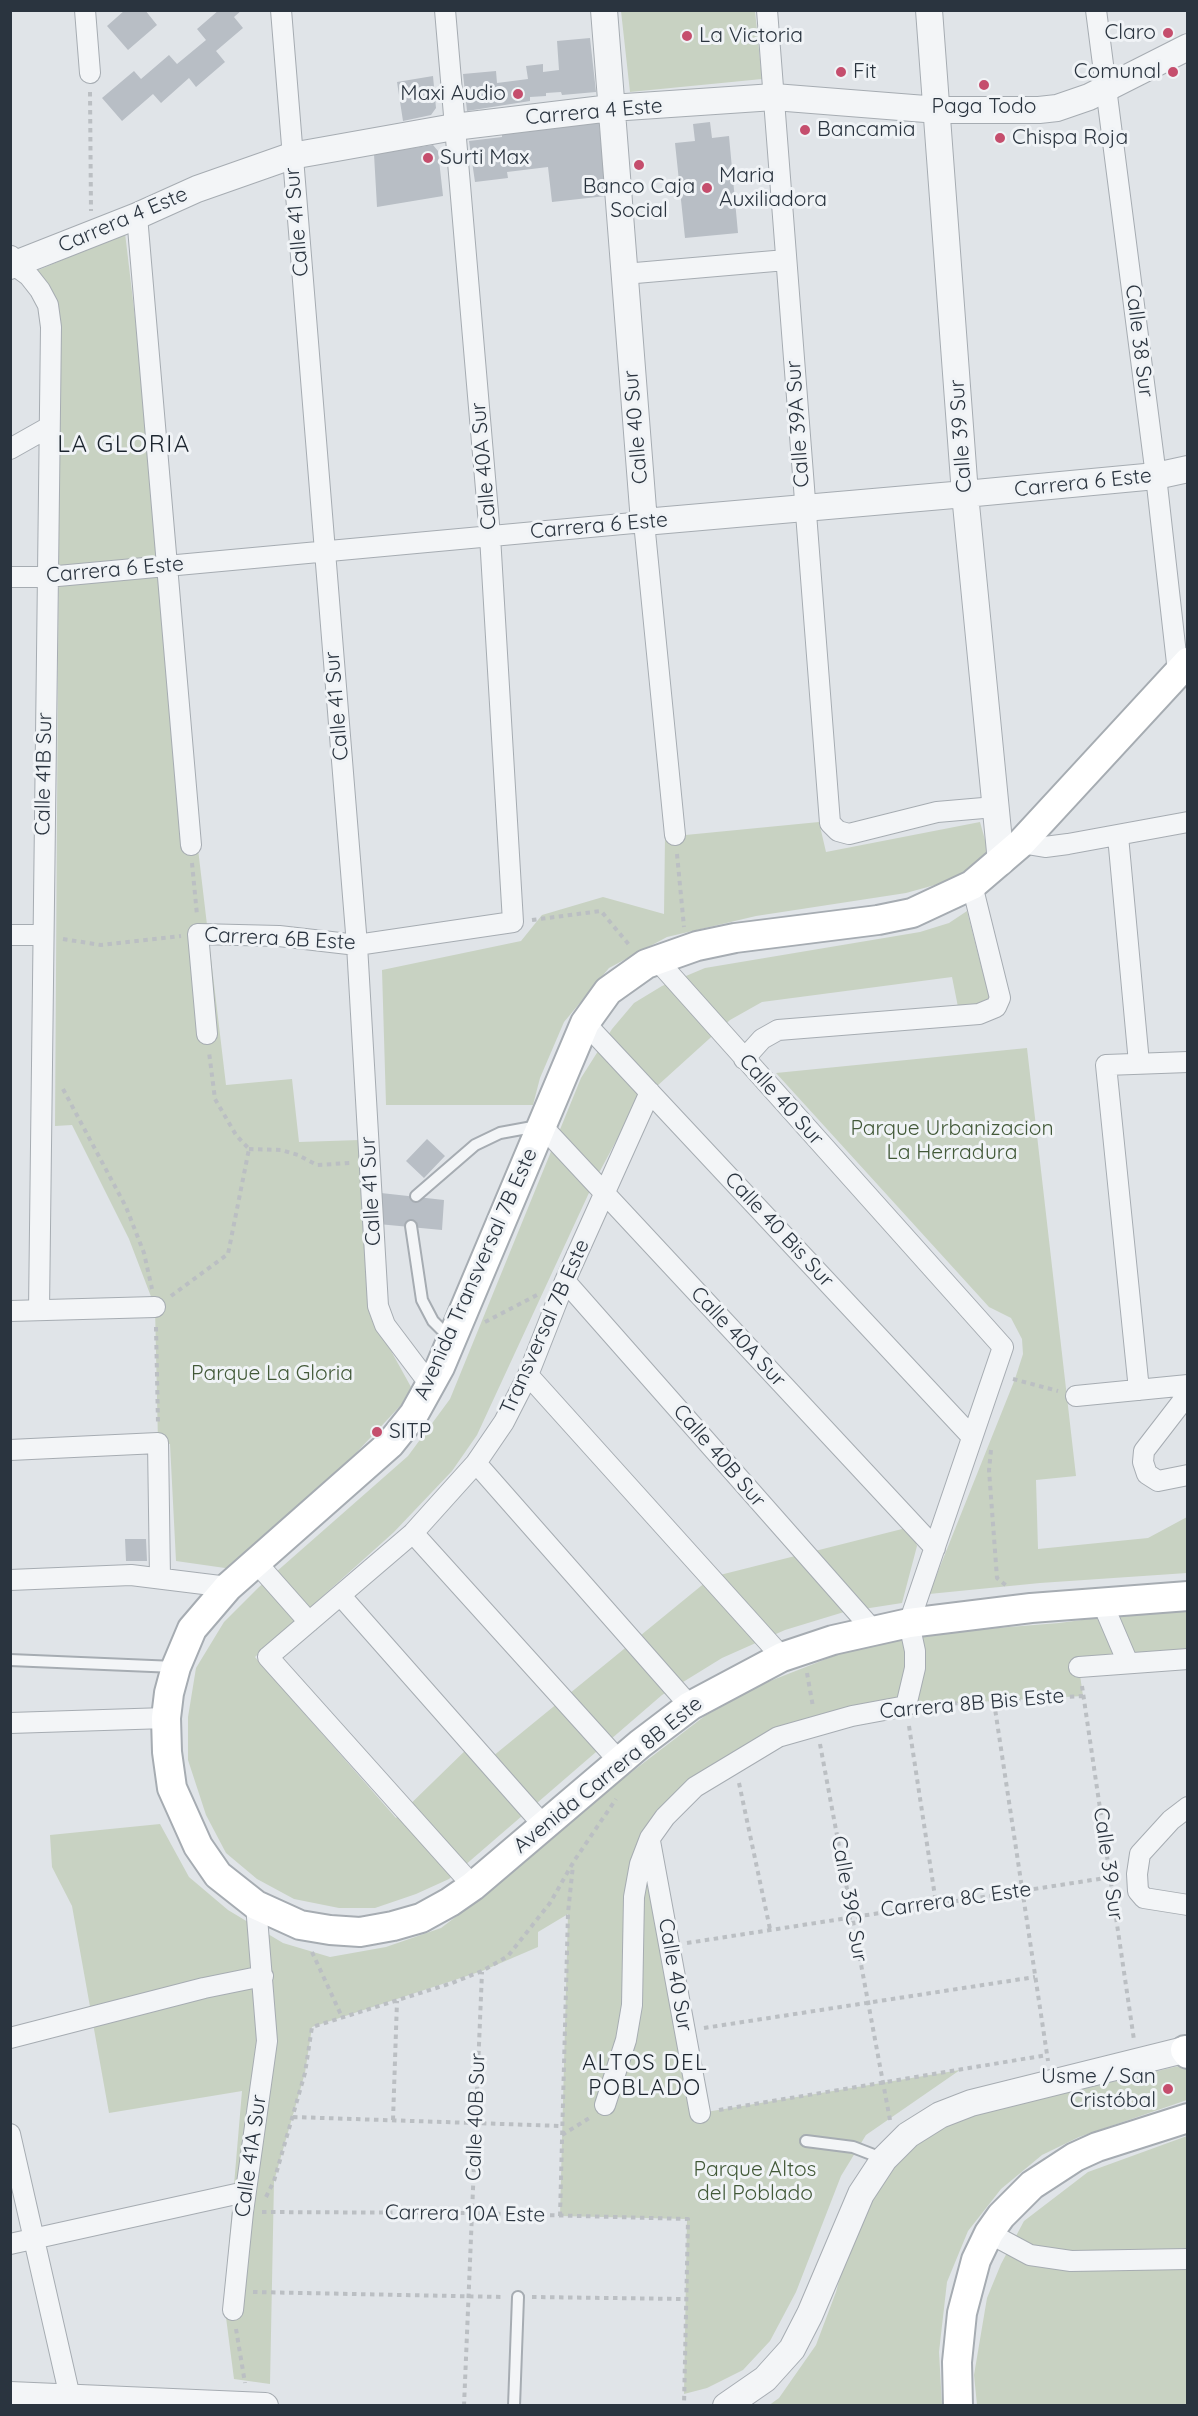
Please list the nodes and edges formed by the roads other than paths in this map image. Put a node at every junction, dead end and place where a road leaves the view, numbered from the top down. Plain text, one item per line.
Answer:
1 (85, 10) edge
2 (280, 10) edge
3 (445, 10) edge
4 (604, 10) edge
5 (767, 10) edge
6 (929, 10) edge
7 (1096, 10) edge
8 (1188, 47) edge
9 (90, 73) road end
10 (1107, 89) junction
11 (774, 97) junction
12 (611, 108) junction
13 (938, 110) junction
14 (454, 127) junction
15 (291, 156) junction
16 (137, 216) junction
17 (786, 260) junction
18 (11, 262) edge
19 (624, 274) junction
20 (49, 427) junction
21 (10, 435) edge
22 (30, 438) junction
23 (10, 449) edge
24 (1188, 469) edge
25 (1156, 476) junction
26 (965, 495) junction
27 (804, 508) junction
28 (644, 522) junction
29 (490, 536) junction
30 (324, 551) junction
31 (167, 565) junction
32 (10, 577) edge
33 (47, 577) junction
34 (1183, 667) edge
35 (995, 807) junction
36 (1188, 822) edge
37 (675, 835) road end
38 (1118, 836) junction
39 (191, 845) road end
40 (1011, 852) junction
41 (972, 885) junction
42 (513, 922) joint
43 (10, 935) edge
44 (42, 935) junction
45 (357, 945) junction
46 (651, 962) junction
47 (585, 1023) junction
48 (207, 1034) road end
49 (744, 1059) junction
50 (1188, 1062) edge
51 (1139, 1063) junction
52 (650, 1092) junction
53 (542, 1126) junction
54 (604, 1193) junction
55 (416, 1196) dead end
56 (411, 1227) dead end
57 (565, 1281) junction
58 (155, 1307) road end
59 (39, 1310) junction
60 (10, 1311) edge
61 (451, 1339) junction
62 (528, 1375) junction
63 (1188, 1385) edge
64 (431, 1386) junction
65 (1139, 1390) junction
66 (1188, 1394) edge
67 (1076, 1396) road end
68 (972, 1437) junction
69 (10, 1450) edge
70 (476, 1463) junction
71 (1188, 1474) edge
72 (413, 1533) junction
73 (935, 1548) junction
74 (255, 1561) junction
75 (160, 1578) junction
76 (10, 1580) edge
77 (228, 1587) junction
78 (1181, 1593) edge
79 (341, 1596) junction
80 (1102, 1602) junction
81 (309, 1622) junction
82 (909, 1623) junction
83 (873, 1630) junction
84 (793, 1653) junction
85 (1188, 1659) edge
86 (10, 1660) edge
87 (1128, 1664) junction
88 (176, 1667) junction
89 (1079, 1667) road end
90 (690, 1706) junction
91 (166, 1718) junction
92 (10, 1723) edge
93 (621, 1775) junction
94 (1188, 1807) edge
95 (544, 1826) junction
96 (650, 1838) junction
97 (473, 1886) junction
98 (256, 1905) junction
99 (1188, 1905) edge
100 (263, 1976) junction
101 (10, 2038) edge
102 (1187, 2051) edge
103 (605, 2105) road end
104 (700, 2113) road end
105 (1188, 2118) edge
106 (10, 2134) edge
107 (806, 2141) dead end
108 (890, 2153) junction
109 (246, 2192) junction
110 (989, 2233) junction
111 (35, 2238) junction
112 (10, 2244) edge
113 (1188, 2259) edge
114 (518, 2297) road end
115 (234, 2301) road end
116 (10, 2395) edge
117 (71, 2402) edge
118 (248, 2405) edge
119 (265, 2406) edge
120 (514, 2406) edge
121 (726, 2406) edge
122 (958, 2406) edge

1 - 9 street
2 - 15 street, Calle 41 Sur
3 - 14 street, Calle 40A Sur
4 - 12 street, Calle 40 Sur
5 - 11 street, Calle 39A Sur
6 - 13 street, Calle 39 Sur
7 - 10 street, Calle 38 Sur
8 - 10 street, Carrera 4 Este
10 - 13 street, Carrera 4 Este
10 - 25 street, Calle 38 Sur
11 - 12 street, Carrera 4 Este
11 - 13 street, Carrera 4 Este
11 - 17 street, Calle 39A Sur
12 - 14 street, Carrera 4 Este
12 - 19 street, Calle 40 Sur
13 - 26 street, Calle 39 Sur
14 - 15 street, Carrera 4 Este
14 - 29 street, Calle 40A Sur
15 - 16 street, Carrera 4 Este
15 - 30 street, Calle 41 Sur
16 - 18 street, Carrera 4 Este
16 - 31 street
17 - 19 street
17 - 27 street, Calle 39A Sur
18 - 20 street, Calle 41B Sur
19 - 28 street, Calle 40 Sur
20 - 22 street
20 - 33 street, Calle 41B Sur
21 - 22 street
22 - 23 street
24 - 25 street, Carrera 6 Este
25 - 26 street, Carrera 6 Este
25 - 34 street, Calle 38 Sur
26 - 27 street, Carrera 6 Este
26 - 35 street, Calle 39 Sur
27 - 28 street, Carrera 6 Este
27 - 35 street, Calle 39A Sur
28 - 29 street, Carrera 6 Este
28 - 37 street, Calle 40 Sur
29 - 30 street, Carrera 6 Este
29 - 42 street, Calle 40A Sur
30 - 31 street, Carrera 6 Este
30 - 45 street, Calle 41 Sur
31 - 33 street, Carrera 6 Este
31 - 39 street
32 - 33 street, Carrera 6 Este
33 - 44 street, Calle 41B Sur
34 - 40 main road, Avenida Transversal 7B Este
35 - 40 street, Calle 39 Sur
36 - 38 street
38 - 40 street
38 - 51 street
40 - 41 main road, Avenida Transversal 7B Este
41 - 46 main road, Avenida Transversal 7B Este
41 - 49 street
42 - 45 street, Carrera 6B Este
43 - 44 street
44 - 59 street, Calle 41B Sur
45 - 48 street, Carrera 6B Este
45 - 64 street, Calle 41 Sur
46 - 47 main road, Avenida Transversal 7B Este
46 - 49 street, Calle 40 Sur
47 - 52 street, Calle 40 Bis Sur
47 - 53 main road, Avenida Transversal 7B Este
49 - 68 street, Calle 40 Sur
50 - 51 street
51 - 65 street
52 - 54 street, Transversal 7B Este
52 - 68 street, Calle 40 Bis Sur
53 - 54 street, Calle 40A Sur
53 - 55 lane
53 - 61 main road, Avenida Transversal 7B Este
54 - 57 street, Transversal 7B Este
54 - 73 street, Calle 40A Sur
56 - 61 lane
57 - 62 street, Transversal 7B Este
57 - 83 street, Calle 40B Sur
58 - 59 street
59 - 60 street
61 - 64 main road, Avenida Transversal 7B Este
62 - 70 street, Transversal 7B Este
62 - 84 street
63 - 65 street
64 - 74 main road, Avenida Transversal 7B Este
65 - 67 street
66 - 71 street
68 - 73 street
69 - 75 street
70 - 72 street, Transversal 7B Este
70 - 90 street
72 - 79 street, Transversal 7B Este
72 - 93 street
73 - 82 street
74 - 77 main road, Avenida Transversal 7B Este
74 - 81 street
75 - 76 street
75 - 77 street
77 - 88 main road, Avenida Transversal 7B Este
78 - 80 main road, Avenida Carrera 8B Este
79 - 81 street, Transversal 7B Este
79 - 95 street
80 - 82 main road, Avenida Carrera 8B Este
80 - 87 street
81 - 97 street, Transversal 7B Este
82 - 83 main road, Avenida Carrera 8B Este
82 - 96 street, Carrera 8B Bis Este
83 - 84 main road, Avenida Carrera 8B Este
84 - 90 main road, Avenida Carrera 8B Este
85 - 87 street
86 - 88 lane
87 - 89 street
88 - 91 main road, Avenida Transversal 7B Este
90 - 93 main road, Avenida Carrera 8B Este
91 - 92 street
91 - 98 main road, Avenida Carrera 8B Este
93 - 95 main road, Avenida Carrera 8B Este
94 - 99 street
95 - 97 main road, Avenida Carrera 8B Este
96 - 103 street
96 - 104 street, Calle 40 Sur
97 - 98 main road, Avenida Carrera 8B Este
98 - 100 street, Calle 41A Sur
100 - 101 street
100 - 109 street, Calle 41A Sur
102 - 108 street
105 - 110 main road
106 - 111 street
107 - 108 lane
108 - 121 street
109 - 111 street
109 - 115 street, Calle 41A Sur
110 - 113 street
110 - 122 main road
111 - 112 street
111 - 117 street
114 - 120 lane
116 - 117 street
117 - 118 street
118 - 119 street

